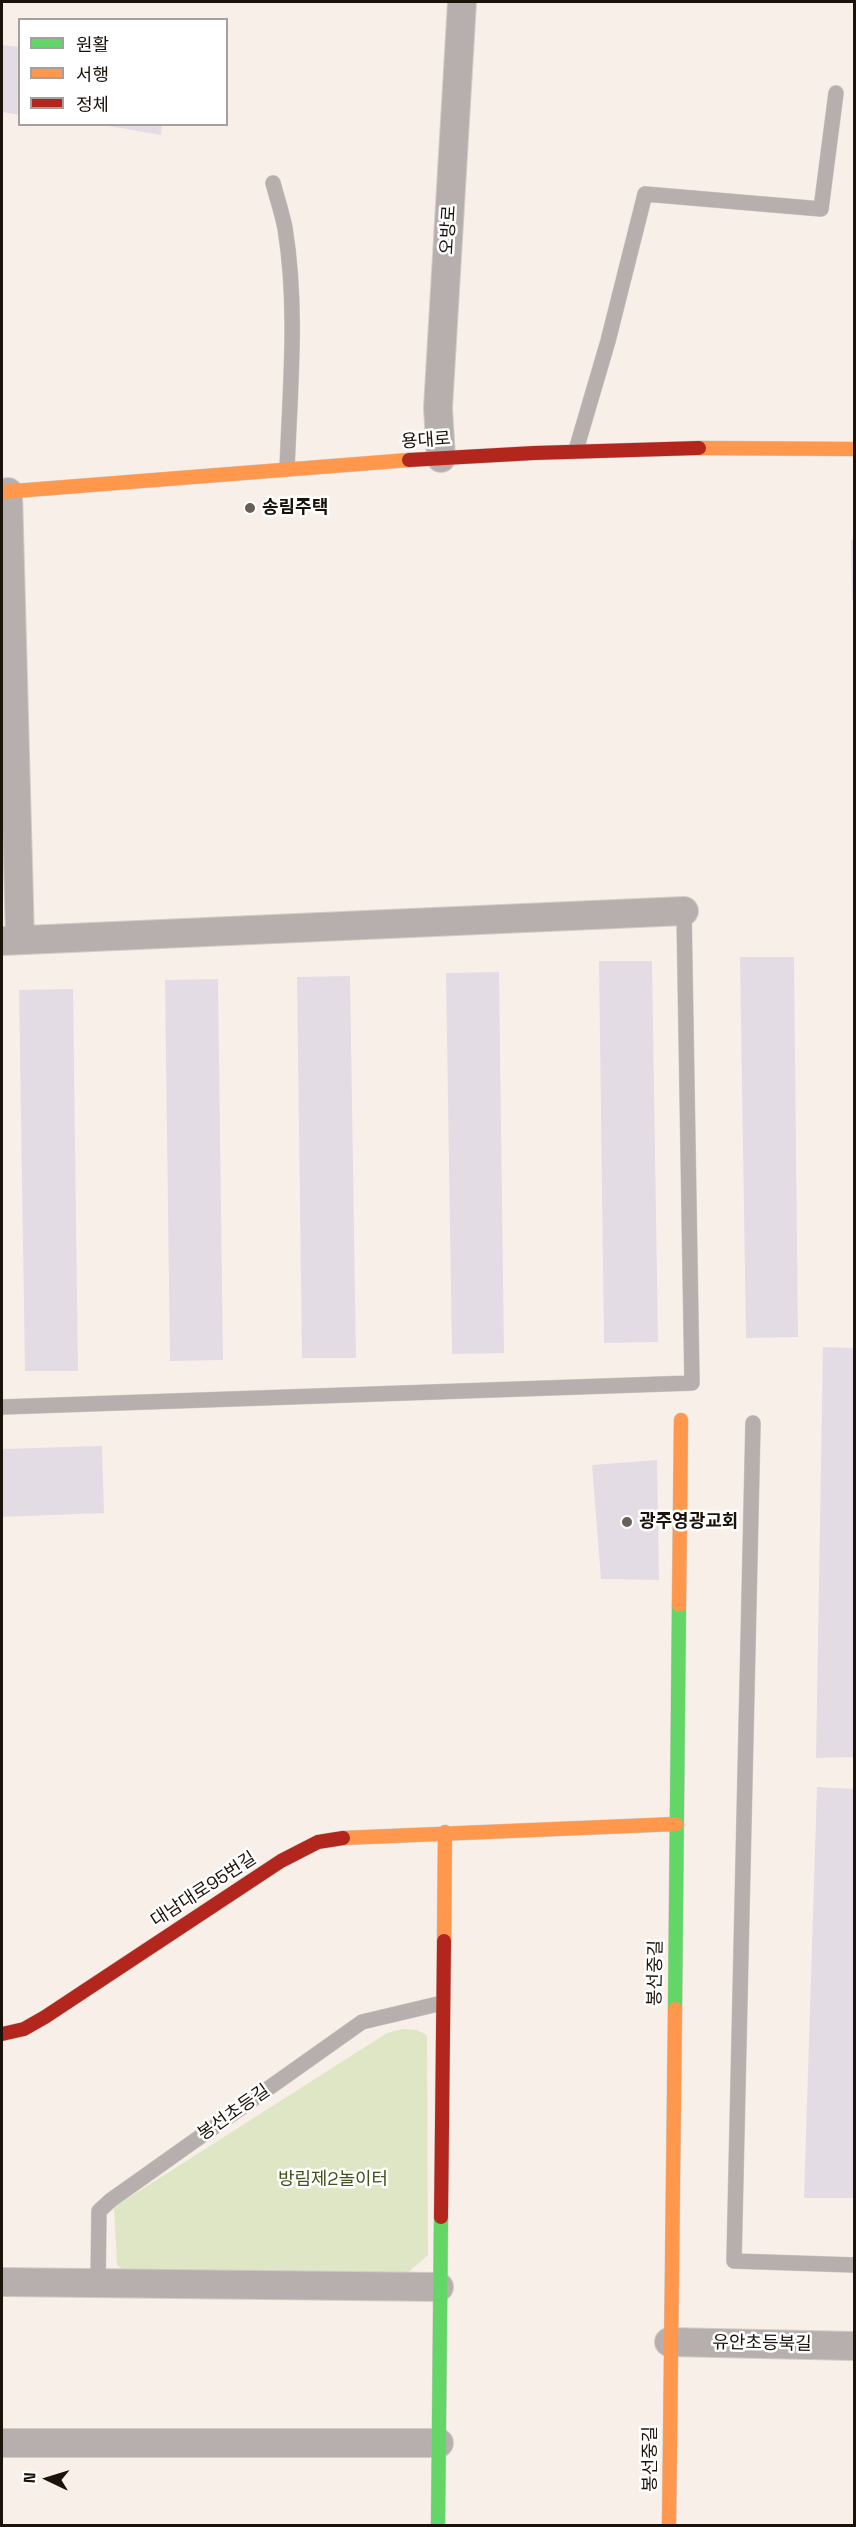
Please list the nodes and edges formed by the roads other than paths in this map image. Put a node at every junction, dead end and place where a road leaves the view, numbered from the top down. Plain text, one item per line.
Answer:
1 (462, 2) edge
2 (836, 93) dead end
3 (273, 183) dead end
4 (855, 449) edge
5 (576, 450) junction
6 (441, 458) junction
7 (287, 469) junction
8 (5, 492) edge
9 (7, 703) edge
10 (684, 911) joint
11 (11, 940) edge
12 (2, 1407) edge
13 (681, 1420) dead end
14 (753, 1423) dead end
15 (676, 1824) junction
16 (445, 1832) junction
17 (442, 2002) junction
18 (2, 2034) edge
19 (855, 2265) edge
20 (2, 2282) edge
21 (98, 2282) junction
22 (439, 2287) junction
23 (669, 2342) junction
24 (855, 2346) edge
25 (2, 2443) edge
26 (439, 2443) junction
27 (438, 2526) edge
28 (669, 2526) edge

1 - 6 street, 오방로
2 - 5 lane
3 - 7 lane
4 - 5 street, 용대로
5 - 6 street, 용대로
6 - 7 street, 용대로
7 - 8 street, 용대로
8 - 9 street
9 - 11 street
10 - 11 street
10 - 12 lane
13 - 15 street, 봉선중길
14 - 19 lane
15 - 16 street, 대남대로95번길
15 - 23 street, 봉선중길
16 - 17 street
16 - 18 street, 대남대로95번길
17 - 21 lane, 봉선초등길
17 - 22 street
20 - 21 street
21 - 22 street
22 - 26 street
23 - 24 street, 유안초등북길
23 - 28 street, 봉선중길
25 - 26 street
26 - 27 street

